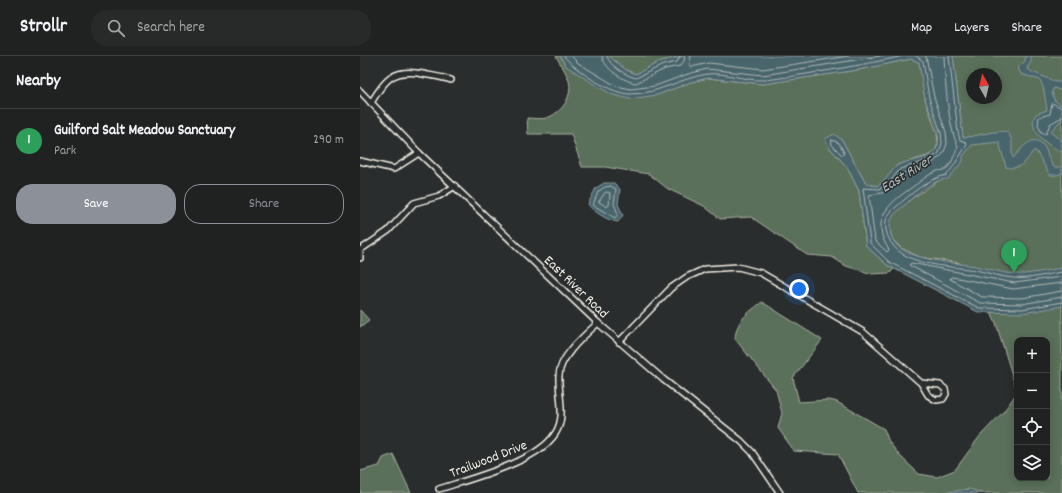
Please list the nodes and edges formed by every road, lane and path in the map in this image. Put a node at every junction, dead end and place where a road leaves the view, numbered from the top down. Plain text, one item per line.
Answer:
1 (451, 80) dead end
2 (360, 91) edge
3 (371, 103) junction
4 (419, 153) junction
5 (360, 161) edge
6 (455, 186) junction
7 (360, 251) edge
8 (360, 258) edge
9 (598, 323) junction
10 (619, 342) junction
11 (920, 383) junction
12 (439, 490) dead end
13 (780, 493) edge

1 - 3 street
2 - 3 street, East River Road
3 - 4 street, East River Road
4 - 5 street
4 - 6 street, East River Road
6 - 7 street
6 - 9 street, East River Road
7 - 8 street
9 - 10 street, East River Road
9 - 12 street, Trailwood Drive
10 - 11 street
10 - 13 street, East River Road
11 - 11 street

